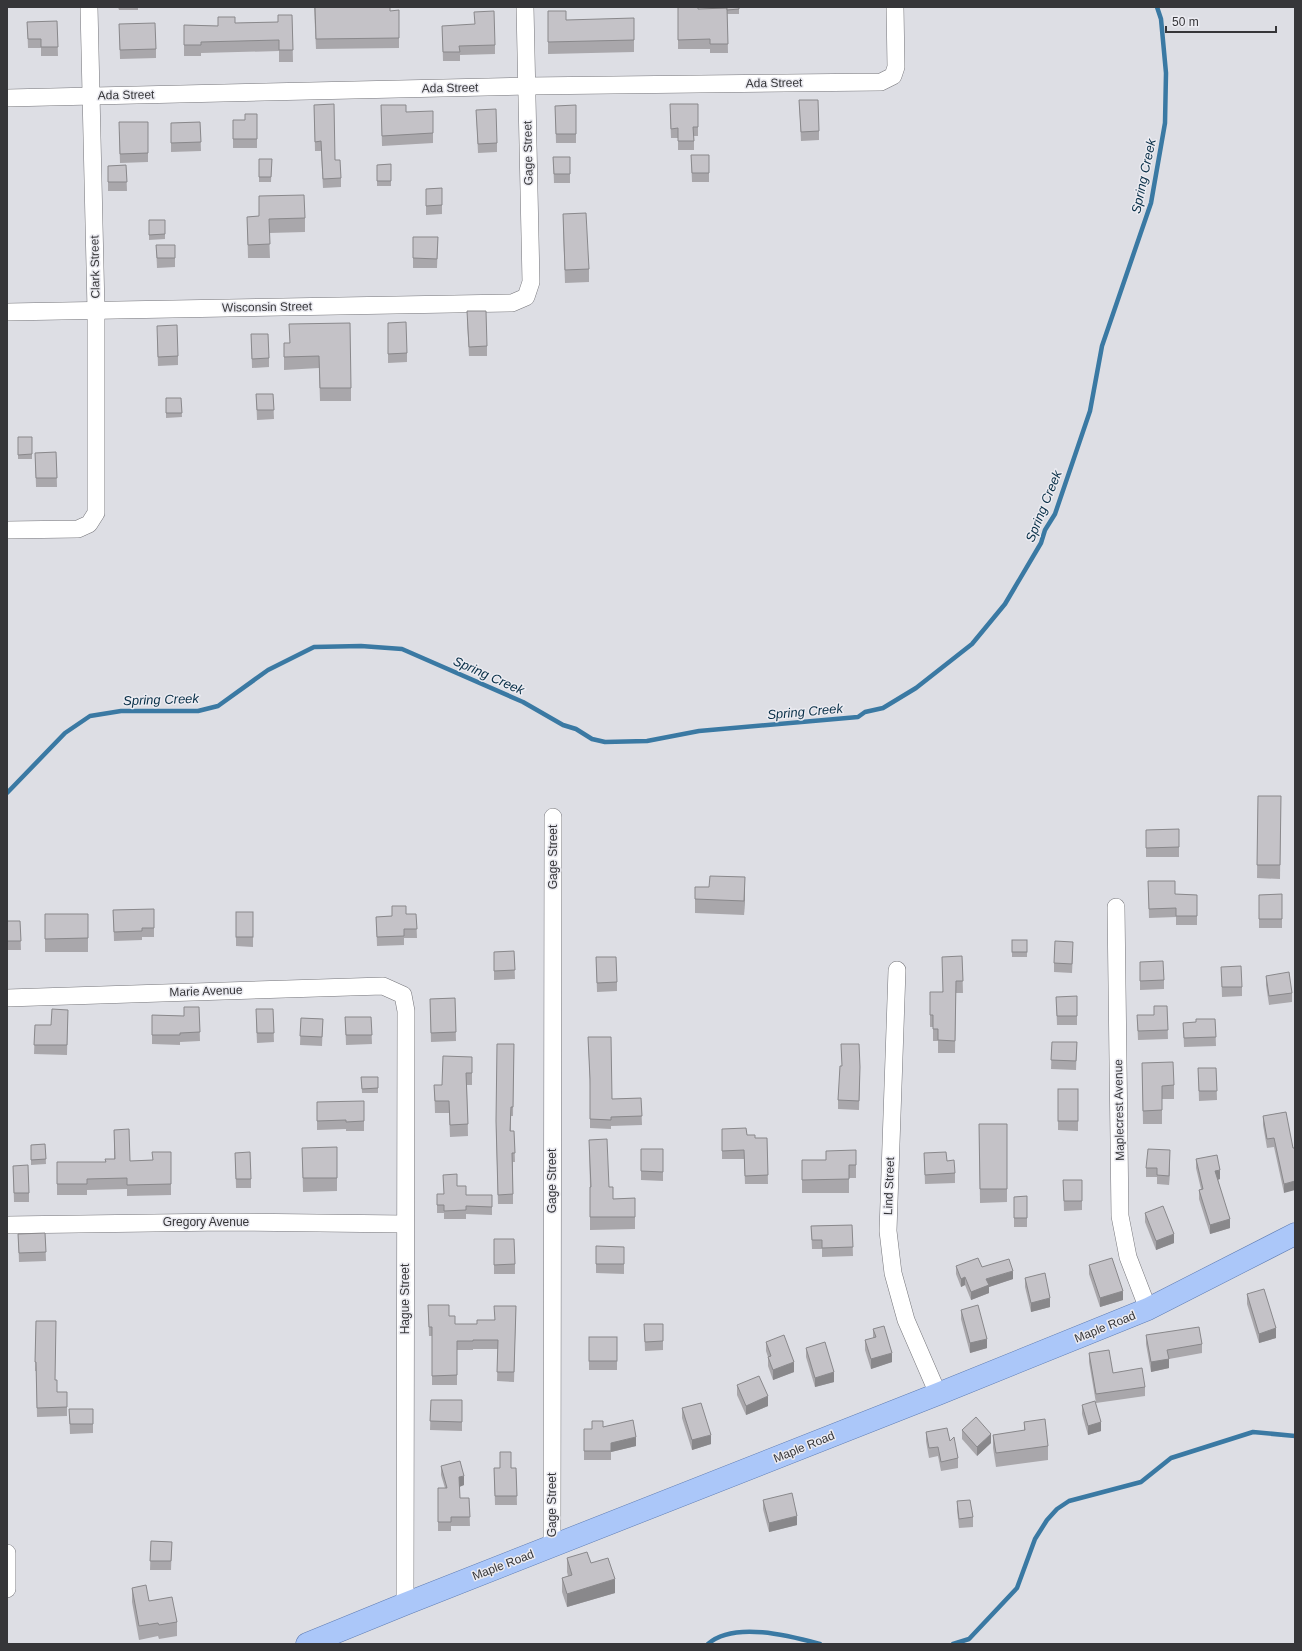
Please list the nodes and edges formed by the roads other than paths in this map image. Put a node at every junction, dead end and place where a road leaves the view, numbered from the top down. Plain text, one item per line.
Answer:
1 (89, 7) edge
2 (525, 7) edge
3 (895, 7) edge
4 (527, 86) junction
5 (91, 96) junction
6 (7, 98) edge
7 (526, 297) joint
8 (96, 310) junction
9 (7, 312) edge
10 (7, 530) edge
11 (553, 816) dead end
12 (1116, 907) dead end
13 (897, 970) dead end
14 (403, 995) joint
15 (7, 998) edge
16 (405, 1224) junction
17 (7, 1225) edge
18 (1295, 1234) edge
19 (1148, 1310) junction
20 (938, 1394) junction
21 (552, 1546) junction
22 (7, 1553) edge
23 (7, 1589) edge
24 (405, 1604) junction
25 (307, 1644) edge

1 - 5 street, Clark Street
2 - 4 street, Gage Street
3 - 4 street, Ada Street
4 - 5 street, Ada Street
4 - 7 street, Gage Street
5 - 6 street, Ada Street
5 - 8 street, Clark Street
7 - 8 street, Wisconsin Street
8 - 9 street, Wisconsin Street
8 - 10 street, Clark Street
11 - 21 street, Gage Street
12 - 19 street, Maplecrest Avenue
13 - 20 street, Lind Street
14 - 15 street, Marie Avenue
14 - 16 street, Hague Street
16 - 17 street, Gregory Avenue
16 - 24 street, Hague Street
18 - 19 main road, Maple Road
19 - 20 main road, Maple Road
20 - 21 main road, Maple Road
21 - 24 main road, Maple Road
22 - 23 street
24 - 25 main road, Maple Road

